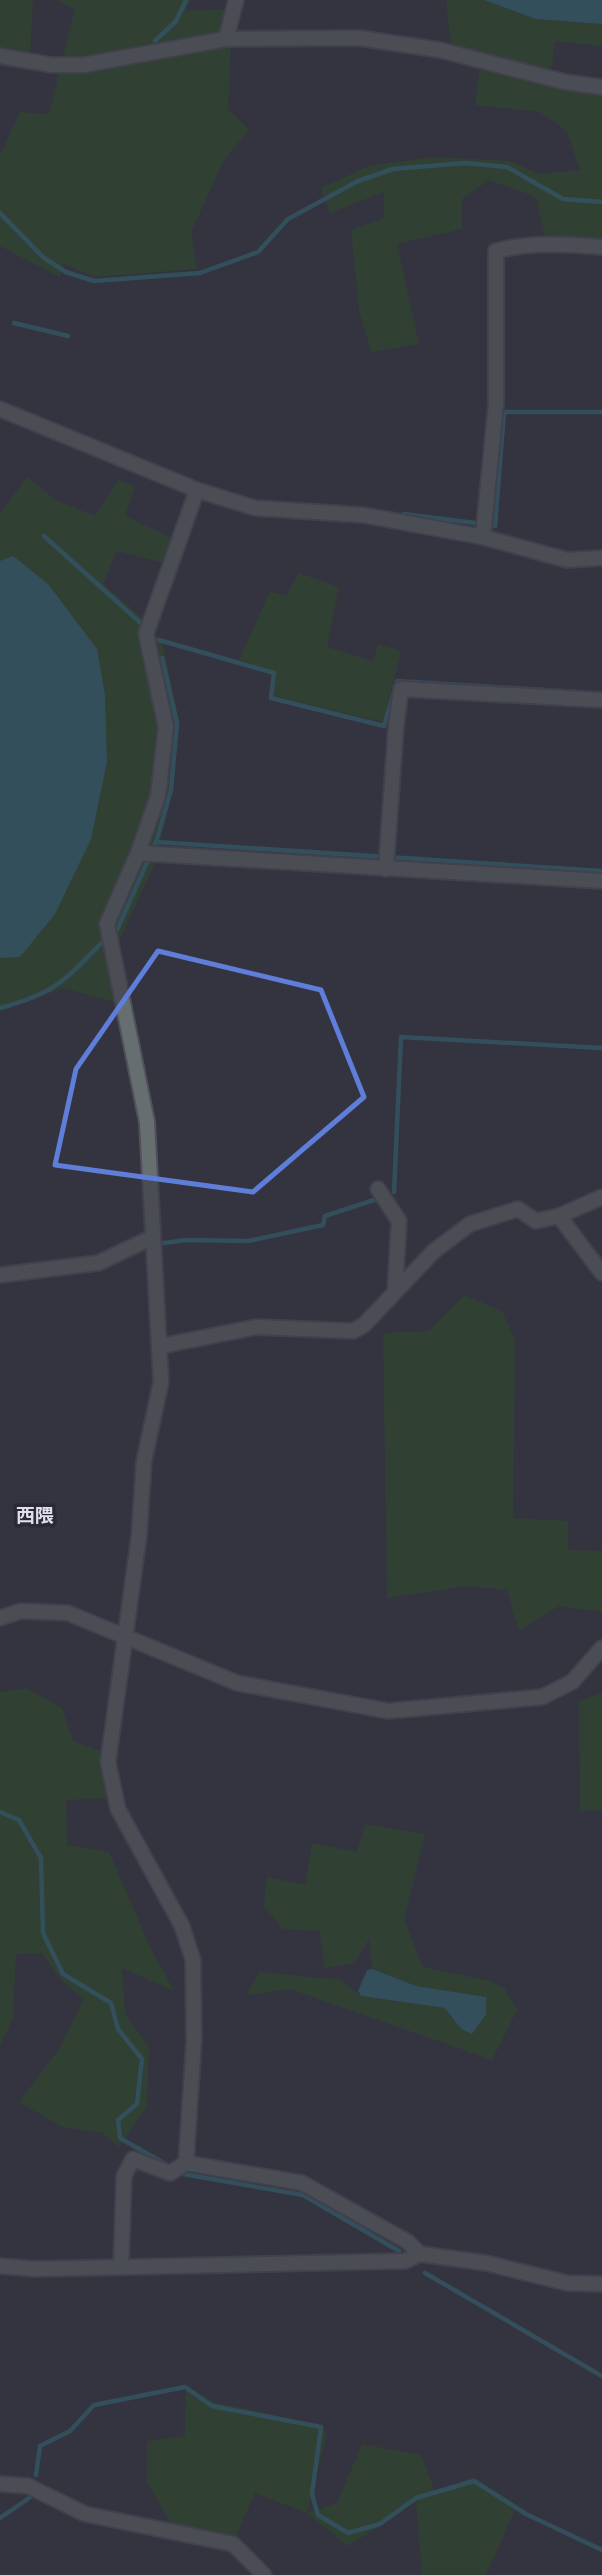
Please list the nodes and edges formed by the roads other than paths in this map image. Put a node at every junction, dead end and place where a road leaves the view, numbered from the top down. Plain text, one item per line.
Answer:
1 (236, 0) edge
2 (226, 39) junction
3 (0, 56) edge
4 (602, 87) edge
5 (602, 247) edge
6 (0, 409) edge
7 (197, 490) junction
8 (483, 537) junction
9 (602, 558) edge
10 (602, 700) edge
11 (138, 852) junction
12 (386, 869) junction
13 (602, 881) edge
14 (378, 1189) dead end
15 (602, 1197) edge
16 (559, 1216) junction
17 (153, 1237) junction
18 (602, 1273) edge
19 (0, 1275) edge
20 (395, 1290) junction
21 (160, 1346) junction
22 (0, 1618) edge
23 (127, 1638) junction
24 (602, 1648) edge
25 (186, 2163) junction
26 (420, 2254) junction
27 (0, 2266) edge
28 (121, 2267) junction
29 (602, 2284) edge
30 (0, 2484) edge
31 (264, 2575) edge

1 - 2 street
2 - 3 street
2 - 4 street
5 - 8 street
6 - 7 street
7 - 8 street
7 - 11 street
8 - 9 street
10 - 12 street
11 - 12 street
11 - 17 street
12 - 13 street
14 - 20 street
15 - 16 street
16 - 18 street
16 - 20 street
17 - 19 street
17 - 21 street
20 - 21 street
21 - 23 street
22 - 23 street
23 - 24 street
23 - 25 street
25 - 26 street
25 - 28 street
26 - 28 street
26 - 29 street
27 - 28 street
30 - 31 street

